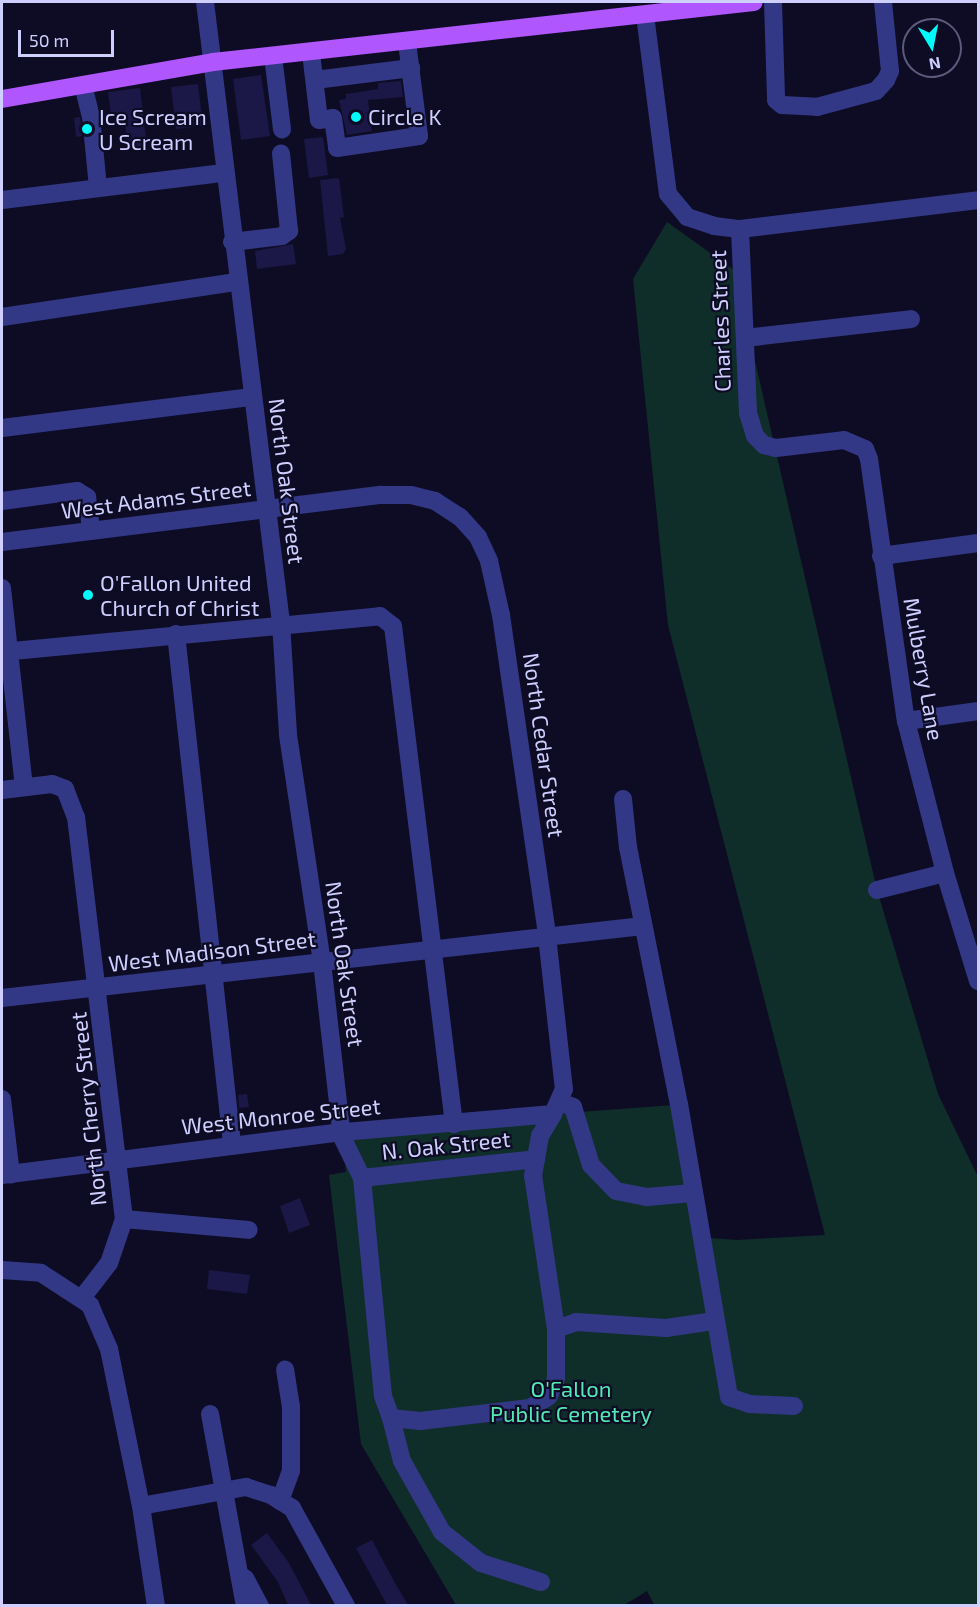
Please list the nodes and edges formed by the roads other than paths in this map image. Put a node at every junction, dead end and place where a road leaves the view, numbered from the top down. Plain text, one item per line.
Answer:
1 (205, 2) edge
2 (754, 2) edge
3 (773, 2) edge
4 (883, 2) edge
5 (645, 15) junction
6 (407, 42) junction
7 (365, 47) junction
8 (312, 52) junction
9 (273, 56) junction
10 (213, 62) junction
11 (411, 68) junction
12 (367, 74) junction
13 (315, 80) junction
14 (83, 85) junction
15 (2, 99) edge
16 (282, 129) dead end
17 (281, 153) dead end
18 (224, 172) junction
19 (98, 188) junction
20 (2, 200) edge
21 (978, 200) edge
22 (740, 229) junction
23 (232, 242) junction
24 (236, 282) junction
25 (2, 317) edge
26 (911, 319) dead end
27 (745, 338) junction
28 (252, 397) junction
29 (2, 428) edge
30 (776, 448) joint
31 (353, 498) joint
32 (2, 501) edge
33 (267, 509) junction
34 (91, 531) junction
35 (2, 543) edge
36 (978, 543) edge
37 (881, 556) junction
38 (2, 588) edge
39 (280, 623) junction
40 (176, 634) junction
41 (5, 652) edge
42 (978, 711) edge
43 (906, 721) junction
44 (24, 787) junction
45 (2, 790) edge
46 (623, 799) dead end
47 (945, 873) junction
48 (877, 890) dead end
49 (643, 926) junction
50 (546, 936) junction
51 (434, 951) junction
52 (322, 962) junction
53 (212, 975) junction
54 (978, 981) edge
55 (98, 988) junction
56 (2, 998) edge
57 (2, 1099) edge
58 (556, 1108) junction
59 (454, 1124) junction
60 (342, 1134) junction
61 (232, 1144) junction
62 (119, 1157) junction
63 (536, 1159) junction
64 (6, 1174) edge
65 (362, 1178) junction
66 (693, 1193) junction
67 (124, 1219) junction
68 (249, 1230) dead end
69 (2, 1269) edge
70 (82, 1298) junction
71 (714, 1321) junction
72 (556, 1329) junction
73 (285, 1369) dead end
74 (794, 1406) dead end
75 (210, 1414) dead end
76 (391, 1418) junction
77 (225, 1491) junction
78 (280, 1501) junction
79 (141, 1506) junction
80 (237, 1563) junction
81 (542, 1582) dead end
82 (156, 1605) edge
83 (244, 1605) edge
84 (260, 1605) edge
85 (346, 1605) edge

1 - 10 street, North Oak Street
2 - 5 main road
3 - 4 street
5 - 6 main road
5 - 22 street, Charles Street
6 - 7 main road
6 - 11 street
7 - 8 main road
7 - 12 street
8 - 9 main road
8 - 13 street
9 - 10 main road
9 - 16 street
10 - 14 main road
10 - 18 street, North Oak Street
11 - 12 street
11 - 13 street
12 - 13 street
14 - 15 main road
14 - 19 street
17 - 23 street
18 - 19 street
18 - 23 street, North Oak Street
19 - 20 street
21 - 22 street
22 - 27 street, Charles Street
23 - 24 street, North Oak Street
24 - 25 street
24 - 28 street, North Oak Street
26 - 27 street
27 - 30 street, Charles Street
28 - 29 street
28 - 33 street, North Oak Street
30 - 37 street, Mulberry Lane
31 - 33 street, West Adams Street
31 - 50 street, North Cedar Street
32 - 34 street
33 - 34 street, West Adams Street
33 - 39 street, North Oak Street
34 - 35 street, West Adams Street
36 - 37 street
37 - 43 street, Mulberry Lane
38 - 41 street
39 - 40 street
39 - 51 street
39 - 52 street, North Oak Street
40 - 41 street
40 - 53 street
41 - 44 street
42 - 43 street
43 - 47 street, Mulberry Lane
44 - 45 street
44 - 55 street, North Cherry Street
46 - 49 street
47 - 48 street
47 - 54 street, Mulberry Lane
49 - 50 street, West Madison Street
49 - 66 street
50 - 51 street, West Madison Street
50 - 58 street, North Cedar Street
51 - 52 street, West Madison Street
51 - 59 street
52 - 53 street, West Madison Street
52 - 60 street, North Oak Street
53 - 55 street, West Madison Street
53 - 61 street
55 - 56 street, West Madison Street
55 - 62 street, North Cherry Street
57 - 64 street
58 - 59 street, West Monroe Street
58 - 63 street
58 - 66 street
59 - 60 street, West Monroe Street
60 - 61 street, West Monroe Street
60 - 65 street, North Oak Street
61 - 62 street, West Monroe Street
62 - 64 street, West Monroe Street
62 - 67 street, North Cherry Street
63 - 65 street, N. Oak Street
63 - 72 street
65 - 76 street, North Oak Street
66 - 71 street
67 - 68 street
67 - 70 street, North Cherry Street
69 - 70 street
70 - 79 street
71 - 72 street
71 - 74 street
72 - 76 street
73 - 78 street
75 - 77 street
76 - 81 street, North Oak Street
77 - 78 street
77 - 79 street
77 - 80 street
78 - 85 street
79 - 82 street
80 - 83 street
80 - 84 street

